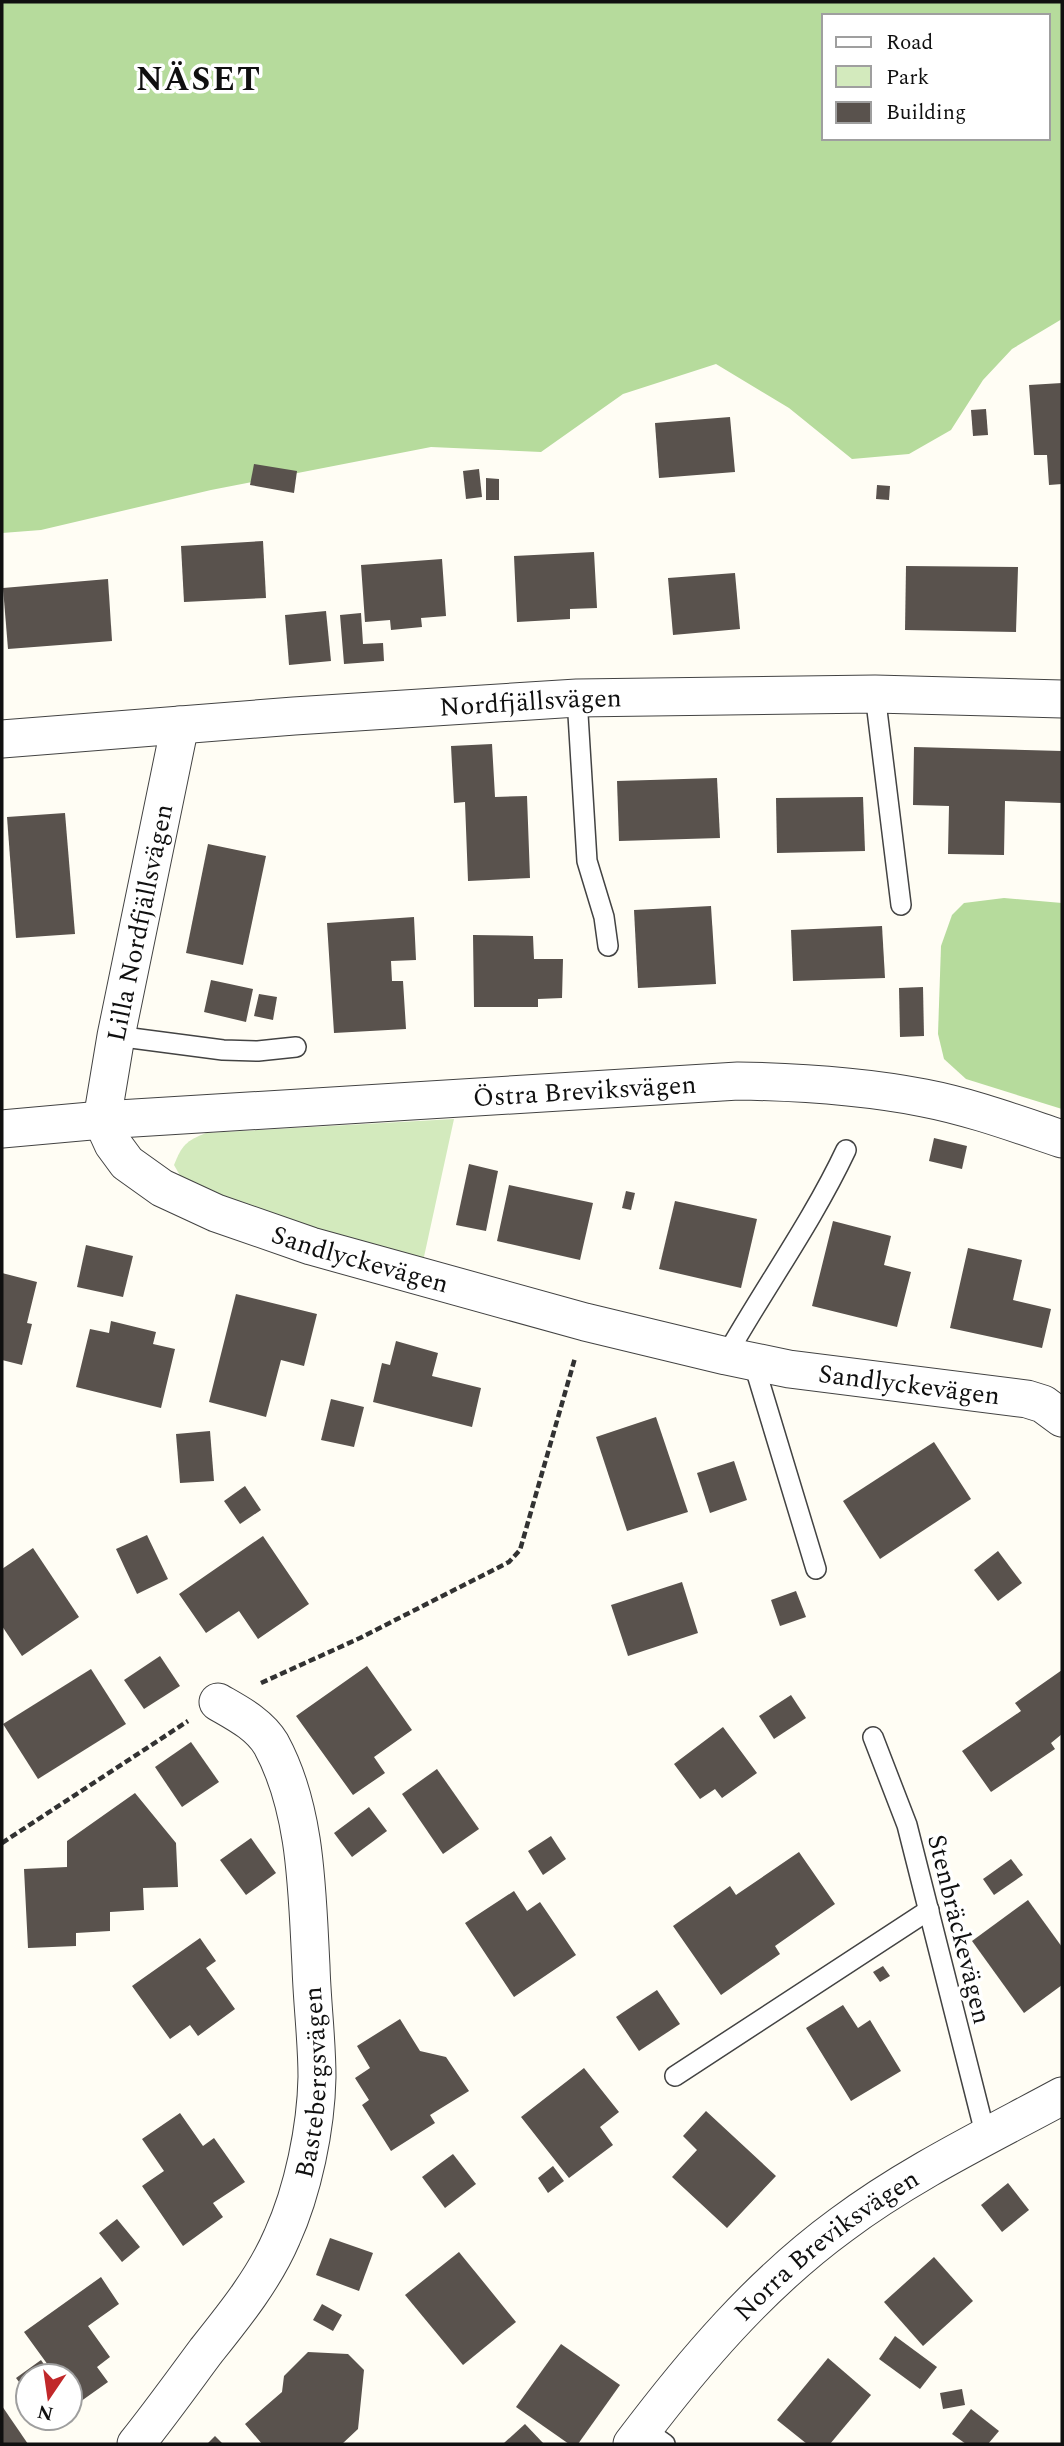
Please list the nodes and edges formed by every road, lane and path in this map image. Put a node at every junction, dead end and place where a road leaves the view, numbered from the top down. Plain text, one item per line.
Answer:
1 (874, 694) junction
2 (578, 698) junction
3 (1062, 699) edge
4 (180, 725) junction
5 (2, 739) edge
6 (901, 905) dead end
7 (608, 946) dead end
8 (116, 1036) junction
9 (296, 1047) dead end
10 (102, 1120) junction
11 (2, 1129) edge
12 (1062, 1139) edge
13 (846, 1150) dead end
14 (585, 1322) junction
15 (739, 1358) junction
16 (1062, 1418) edge
17 (816, 1569) dead end
18 (218, 1702) junction
19 (873, 1737) dead end
20 (2, 1843) edge
21 (929, 1910) junction
22 (675, 2076) dead end
23 (1062, 2096) edge
24 (986, 2137) junction
25 (647, 2439) edge
26 (136, 2444) edge

1 - 2 street, Nordfjällsvägen
1 - 3 street, Nordfjällsvägen
1 - 6 lane
2 - 4 street, Nordfjällsvägen
2 - 7 lane
4 - 5 street, Nordfjällsvägen
4 - 8 street, Lilla Nordfjällsvägen
8 - 9 lane
8 - 10 street, Lilla Nordfjällsvägen
10 - 11 street
10 - 12 street, Östra Breviksvägen
10 - 14 street, Sandlyckevägen
13 - 15 lane
14 - 15 street, Sandlyckevägen
14 - 18 path
15 - 16 street, Sandlyckevägen
15 - 17 lane
18 - 20 path
18 - 26 street, Bastebergsvägen
19 - 21 lane, Stenbräckevägen
21 - 22 lane
21 - 24 lane, Stenbräckevägen
23 - 24 street, Norra Breviksvägen
24 - 25 street, Norra Breviksvägen

